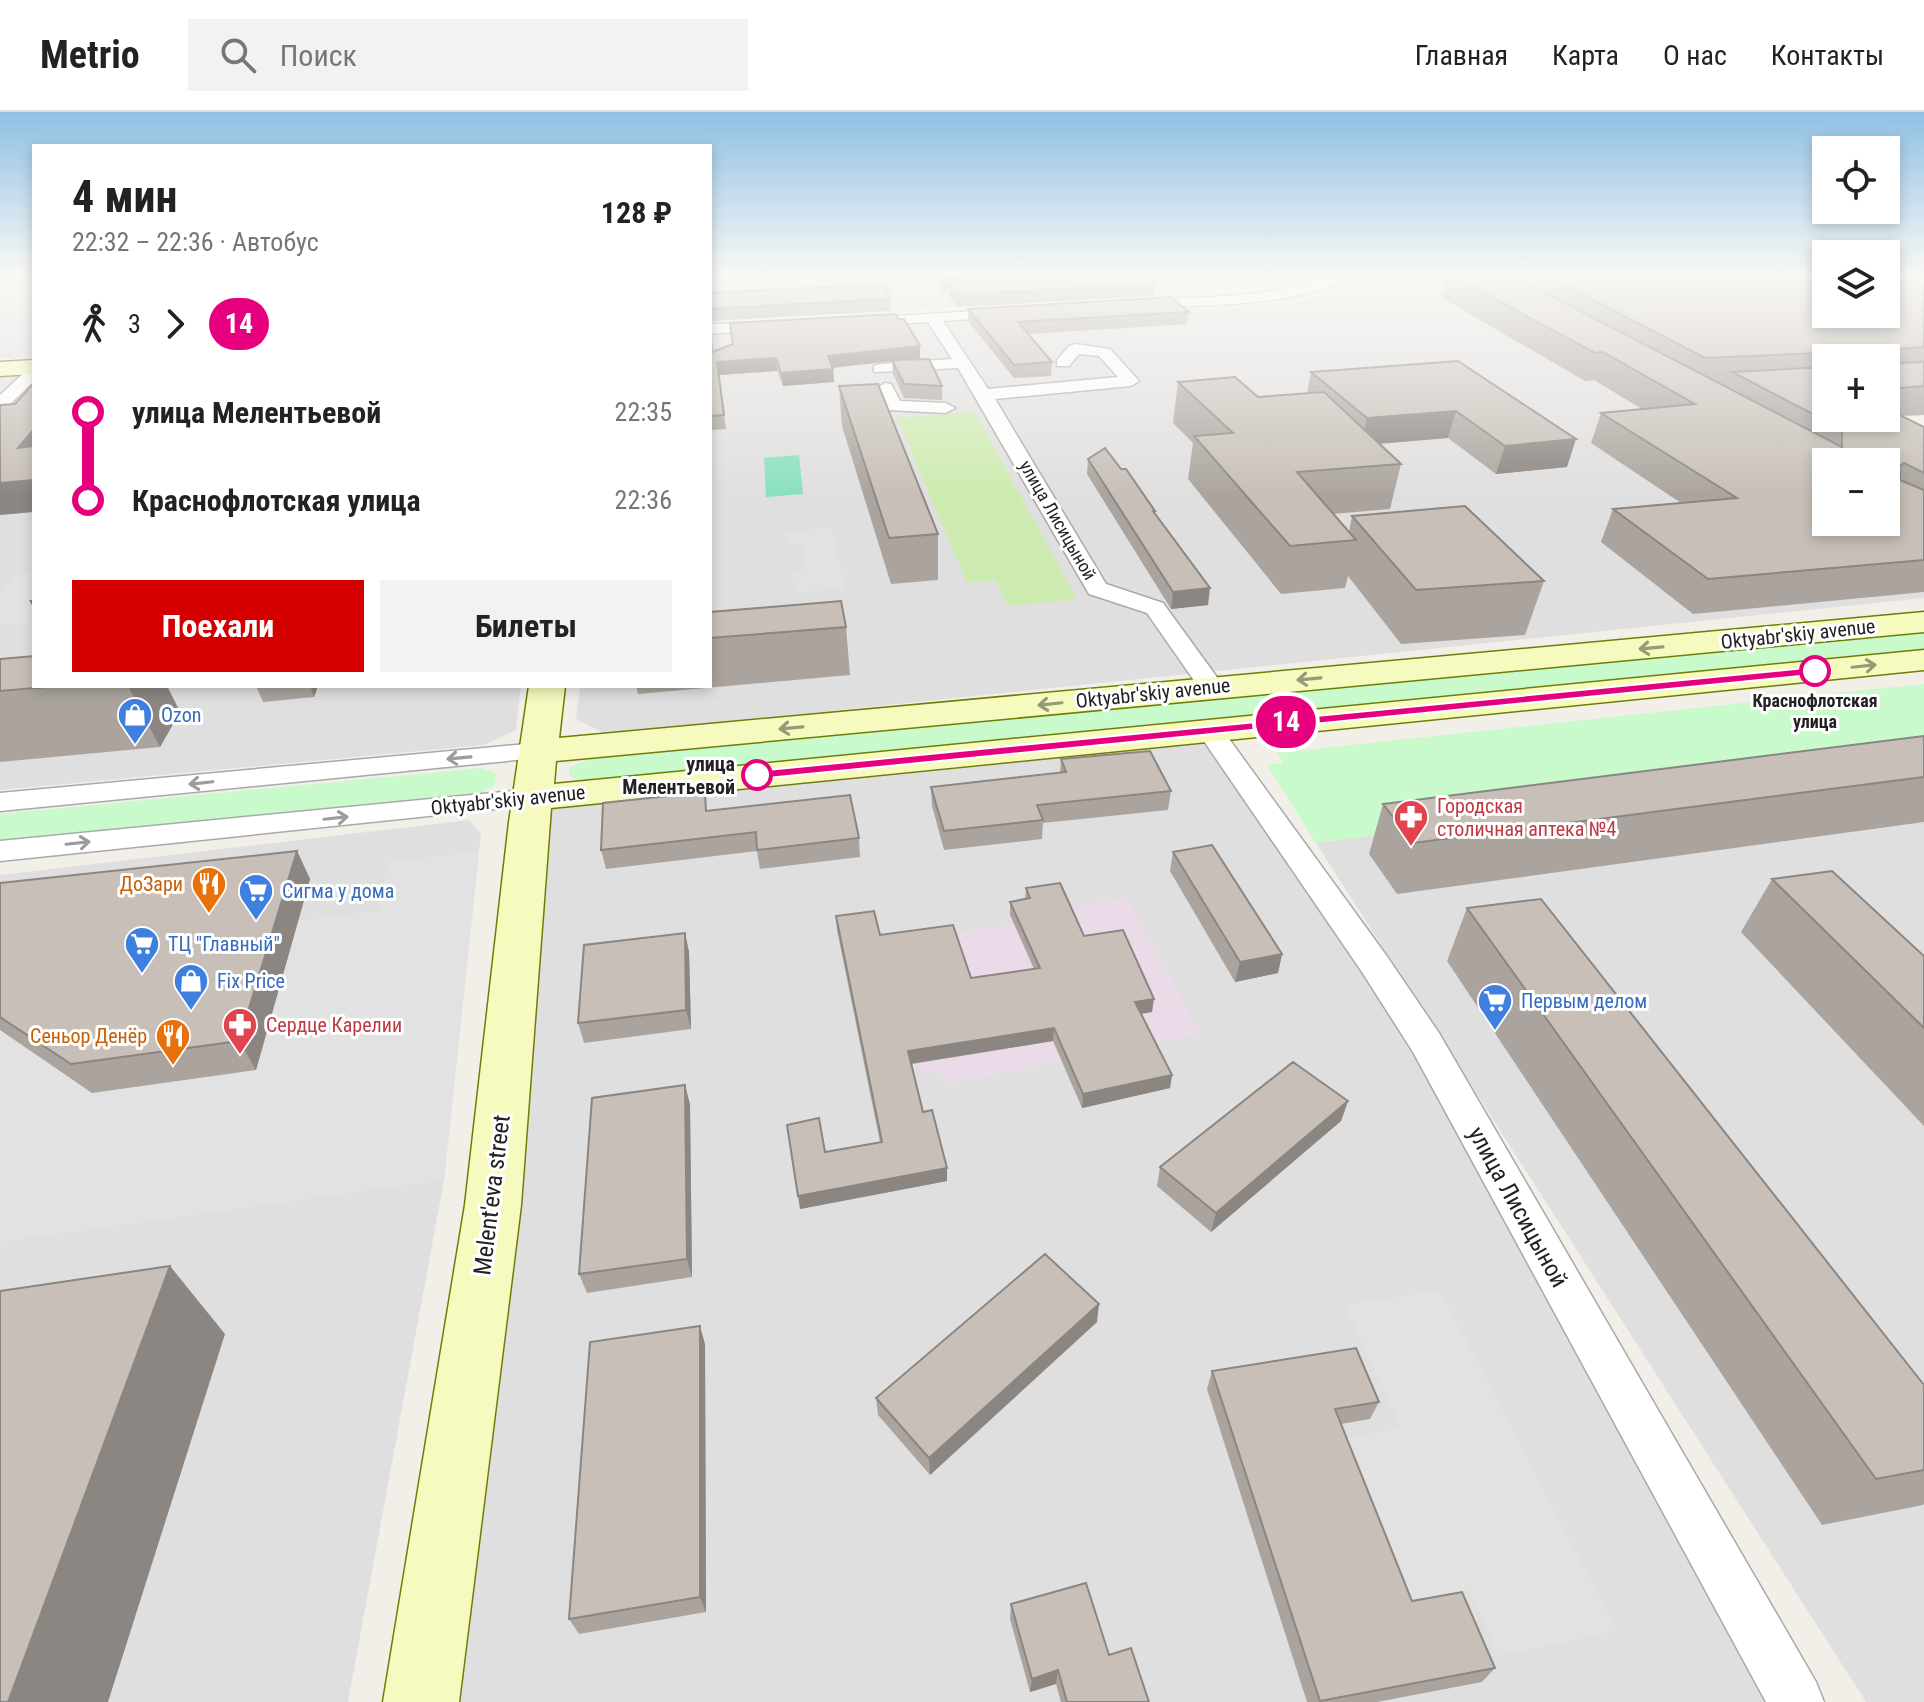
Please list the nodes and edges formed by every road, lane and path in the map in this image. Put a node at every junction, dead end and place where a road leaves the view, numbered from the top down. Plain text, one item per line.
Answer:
1 (952, 348) edge
2 (962, 363) junction
3 (1063, 363) dead end
4 (0, 369) edge
5 (32, 369) edge
6 (32, 371) edge
7 (983, 395) junction
8 (0, 404) edge
9 (946, 408) dead end
10 (1924, 622) edge
11 (1704, 643) junction
12 (1924, 660) edge
13 (1369, 674) junction
14 (1747, 678) junction
15 (1211, 687) junction
16 (547, 688) edge
17 (1392, 711) junction
18 (946, 714) junction
19 (1210, 731) junction
20 (537, 751) junction
21 (960, 755) junction
22 (533, 798) junction
23 (0, 802) edge
24 (0, 851) edge
25 (421, 1702) edge
26 (1796, 1702) edge

1 - 2 street, улица Лисицыной
2 - 7 street, улица Лисицыной
2 - 9 street
3 - 7 street
4 - 5 main road
6 - 8 street
7 - 15 street, улица Лисицыной
10 - 11 main road, Oktyabr'skiy avenue
11 -> 13 main road, Oktyabr'skiy avenue
11 - 14 main road
14 -> 12 main road, Oktyabr'skiy avenue
13 -> 15 main road, Oktyabr'skiy avenue
13 - 17 main road
14 - 17 main road, Oktyabr'skiy avenue
15 -> 18 main road, Oktyabr'skiy avenue
16 - 20 main road, Melent'eva street
17 - 19 main road, Oktyabr'skiy avenue
18 -> 20 main road, Oktyabr'skiy avenue
18 - 21 main road
19 - 21 main road, Oktyabr'skiy avenue
19 - 26 street, улица Лисицыной
20 - 22 main road, Melent'eva street
20 -> 23 street, Oktyabr'skiy avenue
21 - 22 main road, Oktyabr'skiy avenue
24 -> 22 street, Oktyabr'skiy avenue
22 - 25 main road, Melent'eva street

